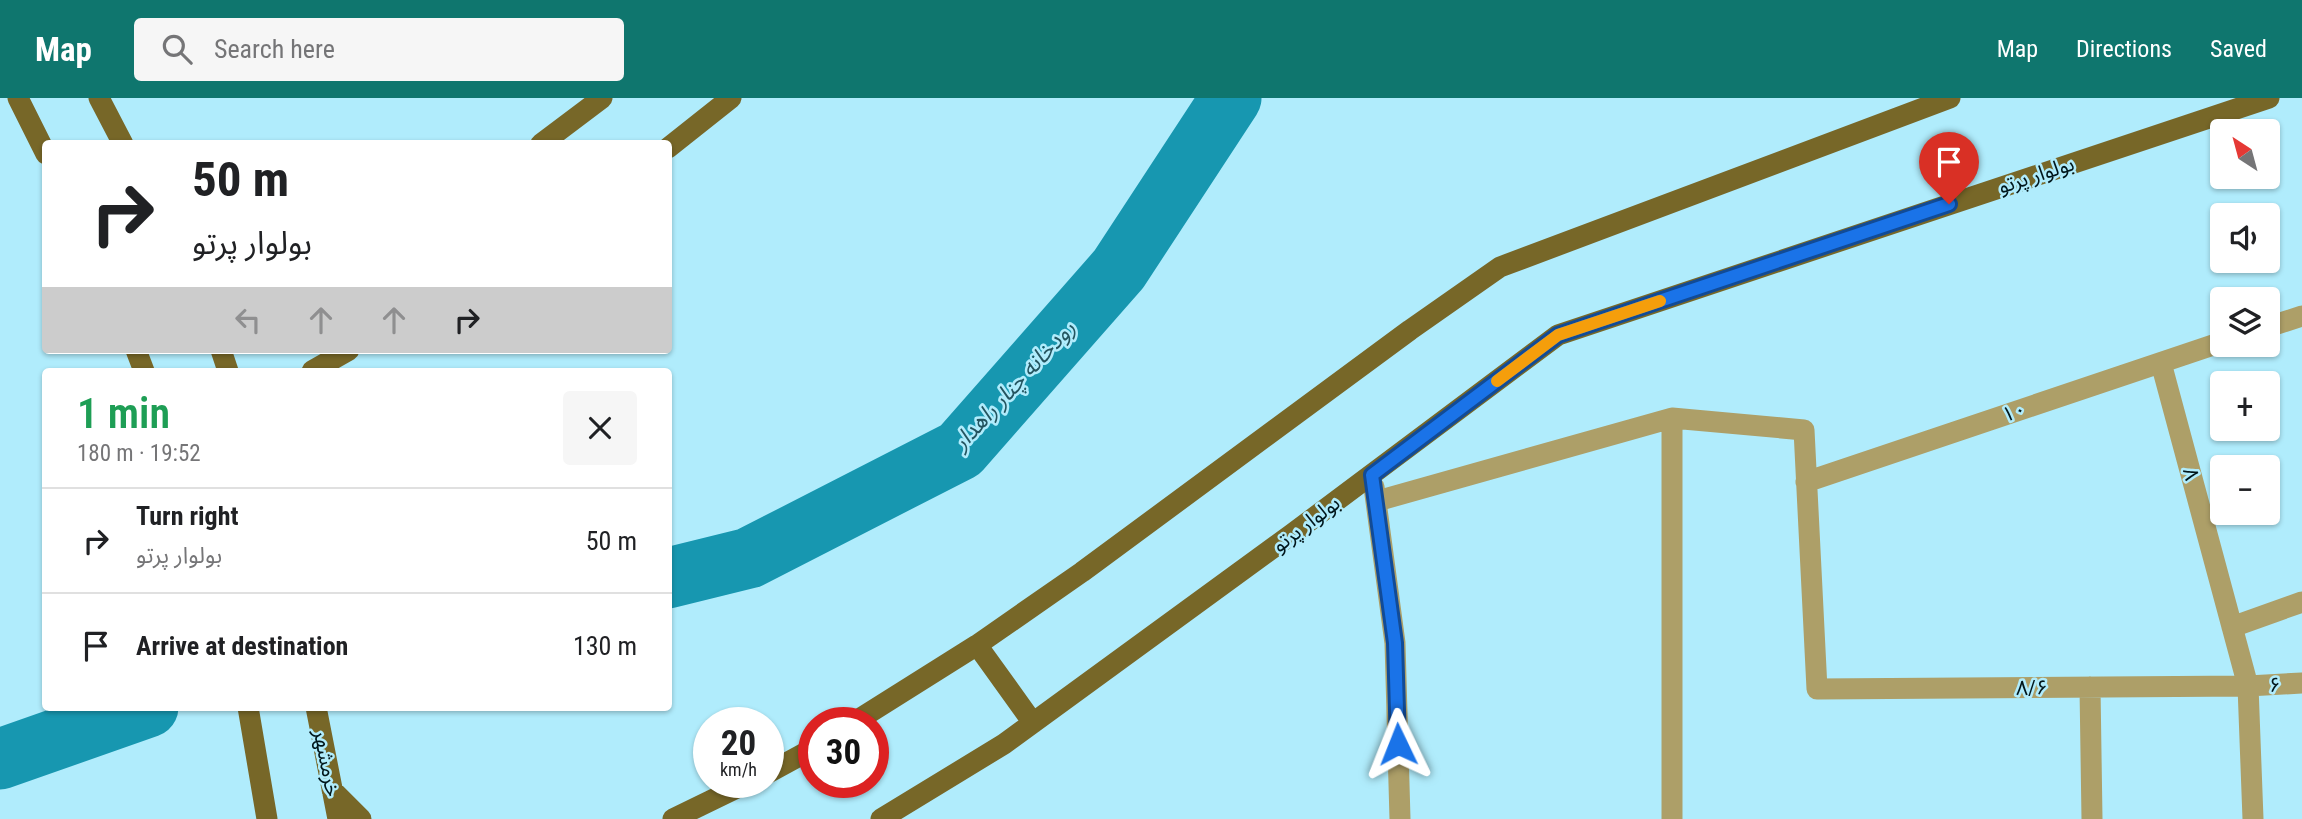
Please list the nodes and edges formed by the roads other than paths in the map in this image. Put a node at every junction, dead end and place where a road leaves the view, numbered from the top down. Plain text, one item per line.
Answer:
1 (18, 98) edge
2 (99, 98) edge
3 (602, 98) edge
4 (731, 98) edge
5 (1950, 98) edge
6 (2269, 98) edge
7 (121, 140) edge
8 (546, 140) edge
9 (672, 145) edge
10 (42, 146) edge
11 (2302, 316) edge
12 (2280, 323) edge
13 (2210, 346) edge
14 (342, 354) edge
15 (2161, 363) junction
16 (317, 368) edge
17 (1672, 418) junction
18 (1372, 475) junction
19 (1806, 482) junction
20 (1377, 501) junction
21 (2302, 602) edge
22 (2232, 627) junction
23 (977, 645) junction
24 (2302, 683) edge
25 (2248, 686) junction
26 (2090, 687) junction
27 (878, 707) edge
28 (317, 711) edge
29 (250, 715) edge
30 (1033, 723) junction
31 (332, 790) junction
32 (716, 798) edge
33 (267, 819) edge
34 (338, 819) edge
35 (361, 819) edge
36 (673, 819) edge
37 (881, 819) edge
38 (1400, 819) edge
39 (1672, 819) edge
40 (2092, 819) edge
41 (2253, 819) edge

1 - 10 main road
2 - 7 main road
3 - 8 main road
4 - 9 main road
5 - 23 main road
6 - 18 main road, بولوار پرتو
11 - 12 street
13 - 15 street, ۱۰
14 - 16 main road
15 - 19 street, ۱۰
15 - 22 street, ۸
17 - 19 street
17 - 20 street
17 - 39 street
18 - 20 street
18 - 30 main road, بولوار پرتو
19 - 26 street, ۸/۶
20 - 38 street
21 - 22 street
22 - 25 street, ۸
23 - 27 main road
23 - 30 main road
24 - 25 street, ۶
25 - 26 street, ۸/۶
25 - 41 street, ۸
26 - 40 street
28 - 31 main road, خرمشهر
29 - 33 main road
30 - 37 main road, بولوار پرتو
31 - 34 main road, خرمشهر
31 - 35 main road
32 - 36 main road

